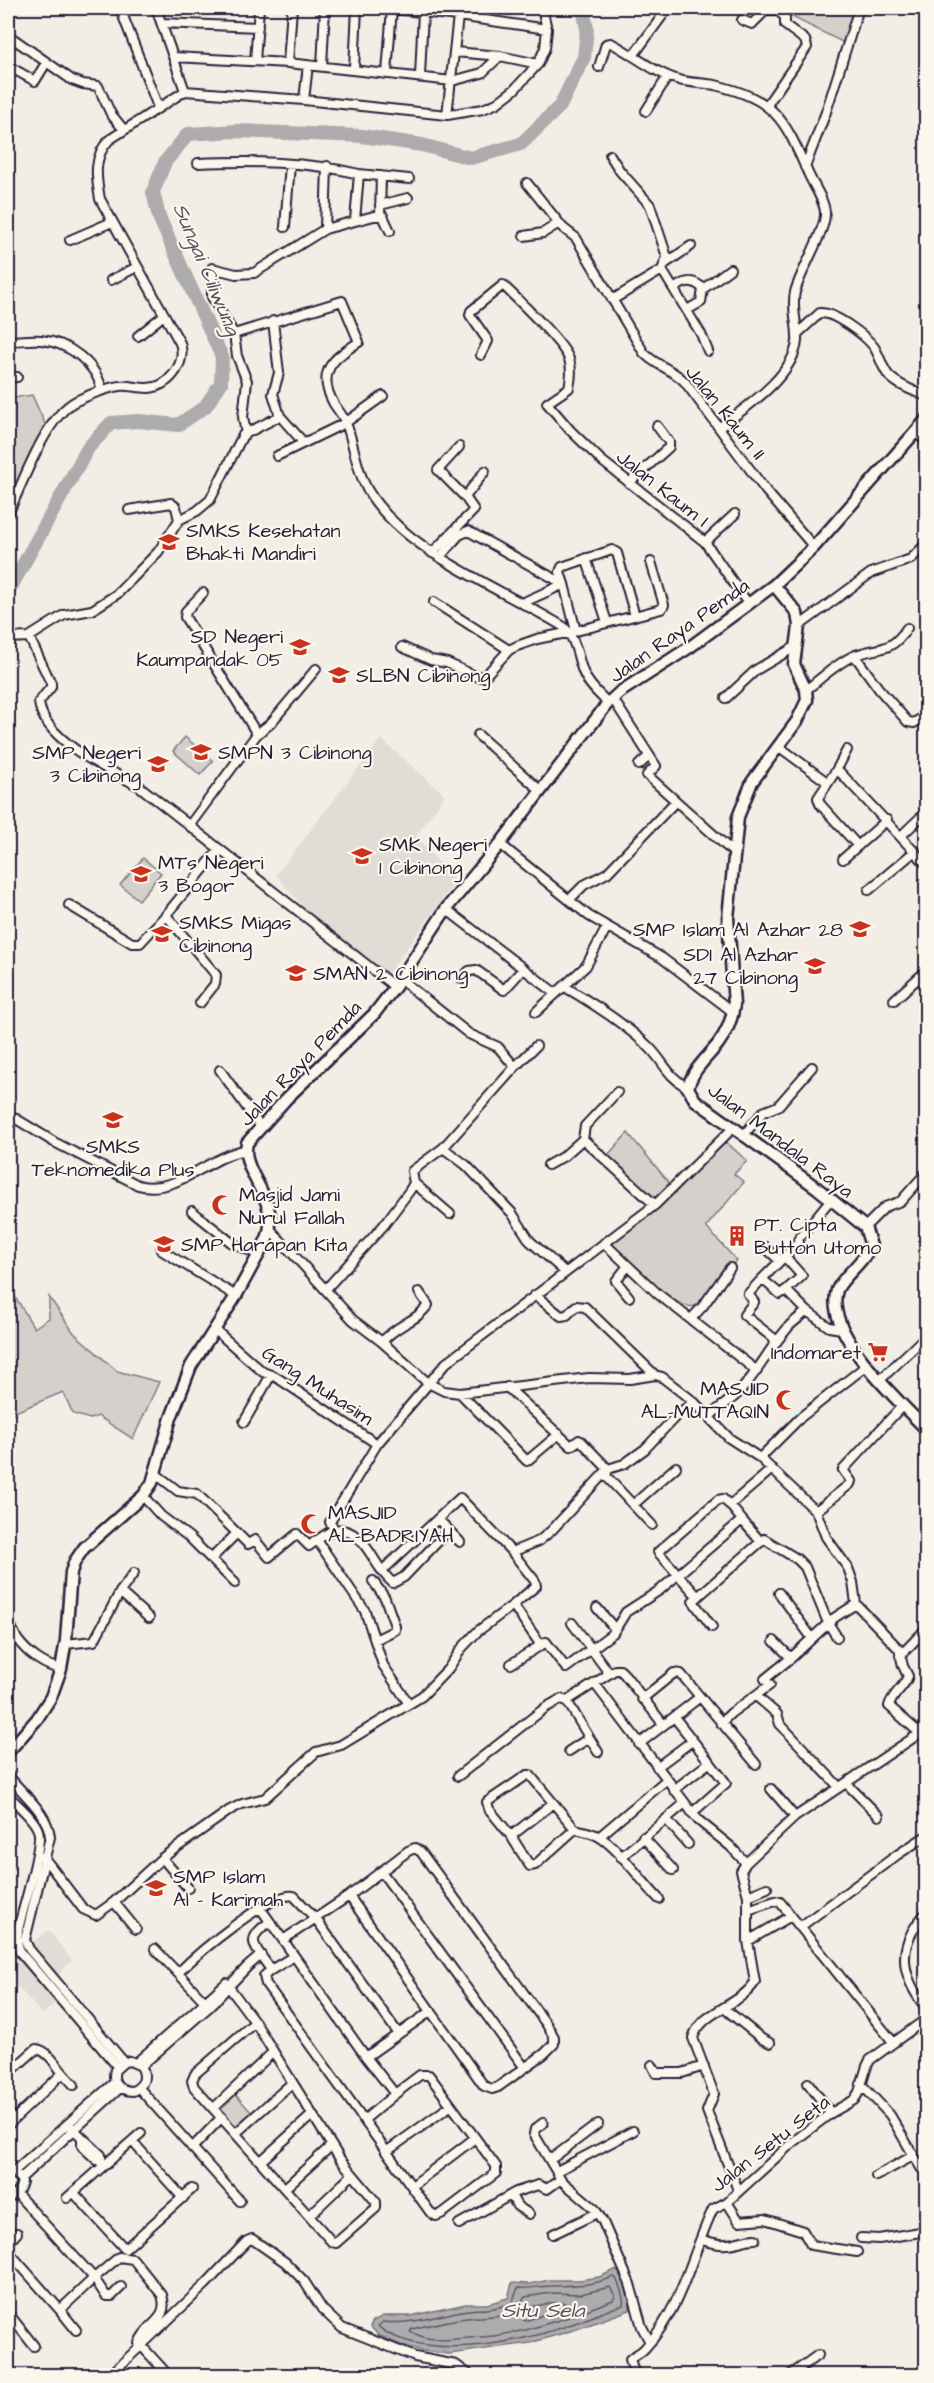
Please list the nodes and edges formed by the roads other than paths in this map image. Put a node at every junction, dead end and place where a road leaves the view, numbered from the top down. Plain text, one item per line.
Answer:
1 (120, 8) edge
2 (156, 8) edge
3 (259, 8) edge
4 (292, 8) edge
5 (325, 8) edge
6 (357, 8) edge
7 (384, 8) edge
8 (392, 8) edge
9 (542, 8) edge
10 (668, 8) edge
11 (859, 8) edge
12 (775, 9) edge
13 (423, 11) junction
14 (458, 16) junction
15 (742, 20) dead end
16 (162, 22) junction
17 (258, 27) junction
18 (547, 29) junction
19 (8, 35) edge
20 (454, 52) junction
21 (500, 56) junction
22 (633, 56) junction
23 (174, 57) junction
24 (255, 61) junction
25 (45, 63) junction
26 (288, 63) junction
27 (538, 63) junction
28 (308, 65) junction
29 (8, 66) edge
30 (322, 66) junction
31 (599, 67) dead end
32 (354, 69) junction
33 (387, 73) junction
34 (420, 76) junction
35 (668, 76) junction
36 (452, 81) junction
37 (185, 91) junction
38 (304, 100) junction
39 (767, 105) junction
40 (158, 107) junction
41 (646, 111) dead end
42 (447, 115) junction
43 (124, 130) junction
44 (610, 155) dead end
45 (198, 164) dead end
46 (290, 164) junction
47 (327, 166) junction
48 (805, 167) junction
49 (359, 174) junction
50 (381, 176) junction
51 (409, 179) dead end
52 (527, 183) dead end
53 (408, 198) dead end
54 (380, 205) junction
55 (380, 215) junction
56 (356, 220) junction
57 (112, 222) junction
58 (559, 223) junction
59 (285, 227) dead end
60 (325, 229) junction
61 (390, 231) dead end
62 (524, 236) dead end
63 (70, 240) dead end
64 (691, 246) dead end
65 (664, 266) junction
66 (137, 267) junction
67 (730, 269) dead end
68 (111, 280) dead end
69 (674, 289) junction
70 (703, 289) junction
71 (612, 300) junction
72 (687, 310) junction
73 (164, 315) junction
74 (273, 321) junction
75 (234, 334) junction
76 (797, 334) junction
77 (138, 336) dead end
78 (8, 341) edge
79 (708, 351) dead end
80 (481, 355) dead end
81 (17, 377) dead end
82 (8, 378) edge
83 (102, 390) junction
84 (383, 396) dead end
85 (927, 396) edge
86 (280, 416) junction
87 (927, 420) edge
88 (345, 423) junction
89 (657, 426) dead end
90 (720, 427) junction
91 (916, 433) junction
92 (246, 434) junction
93 (927, 441) edge
94 (303, 442) junction
95 (459, 447) dead end
96 (277, 456) dead end
97 (485, 471) dead end
98 (629, 483) junction
99 (465, 497) junction
100 (129, 510) dead end
101 (8, 514) edge
102 (735, 514) dead end
103 (179, 520) junction
104 (705, 542) junction
105 (927, 544) edge
106 (814, 547) junction
107 (436, 555) junction
108 (586, 558) junction
109 (651, 562) dead end
110 (564, 584) junction
111 (774, 585) junction
112 (203, 593) dead end
113 (434, 602) dead end
114 (522, 603) junction
115 (749, 605) junction
116 (635, 616) junction
117 (608, 622) junction
118 (799, 626) junction
119 (907, 628) dead end
120 (573, 632) junction
121 (29, 637) junction
122 (8, 638) edge
123 (402, 647) dead end
124 (795, 647) junction
125 (508, 650) junction
126 (855, 656) junction
127 (316, 669) dead end
128 (806, 690) junction
129 (726, 698) dead end
130 (611, 701) junction
131 (927, 715) edge
132 (256, 734) junction
133 (478, 735) dead end
134 (778, 746) junction
135 (847, 750) dead end
136 (649, 756) junction
137 (639, 765) dead end
138 (837, 769) junction
139 (827, 782) junction
140 (541, 791) junction
141 (675, 802) junction
142 (927, 812) edge
143 (887, 820) junction
144 (189, 825) junction
145 (901, 836) junction
146 (500, 844) junction
147 (858, 846) junction
148 (219, 850) junction
149 (915, 851) junction
150 (734, 853) junction
151 (843, 859) dead end
152 (927, 864) edge
153 (869, 890) dead end
154 (569, 900) junction
155 (69, 904) dead end
156 (446, 909) junction
157 (166, 915) junction
158 (607, 927) junction
159 (523, 969) junction
160 (927, 971) edge
161 (462, 979) dead end
162 (397, 983) junction
163 (565, 987) junction
164 (555, 993) junction
165 (894, 1000) dead end
166 (200, 1003) dead end
167 (536, 1012) dead end
168 (733, 1012) junction
169 (536, 1046) dead end
170 (515, 1067) junction
171 (812, 1067) dead end
172 (220, 1070) dead end
173 (688, 1088) junction
174 (617, 1092) dead end
175 (8, 1114) edge
176 (260, 1126) junction
177 (733, 1128) junction
178 (743, 1136) junction
179 (583, 1138) junction
180 (443, 1148) junction
181 (246, 1150) junction
182 (548, 1165) dead end
183 (927, 1173) edge
184 (414, 1183) junction
185 (831, 1199) junction
186 (655, 1205) junction
187 (192, 1211) dead end
188 (450, 1214) dead end
189 (865, 1227) junction
190 (271, 1230) junction
191 (603, 1243) junction
192 (765, 1247) dead end
193 (161, 1250) dead end
194 (260, 1255) junction
195 (783, 1259) junction
196 (627, 1267) junction
197 (730, 1268) dead end
198 (565, 1272) junction
199 (762, 1279) junction
200 (326, 1289) junction
201 (786, 1290) junction
202 (419, 1292) dead end
203 (535, 1295) junction
204 (236, 1296) junction
205 (629, 1297) dead end
206 (807, 1311) junction
207 (691, 1320) junction
208 (214, 1329) junction
209 (842, 1329) junction
210 (926, 1336) edge
211 (777, 1341) junction
212 (382, 1342) junction
213 (866, 1366) junction
214 (757, 1371) junction
215 (655, 1374) junction
216 (271, 1376) junction
217 (880, 1380) junction
218 (428, 1383) junction
219 (507, 1387) junction
220 (460, 1393) junction
221 (694, 1402) junction
222 (903, 1405) junction
223 (927, 1411) edge
224 (709, 1417) junction
225 (917, 1420) junction
226 (244, 1422) dead end
227 (927, 1429) edge
228 (559, 1434) junction
229 (377, 1444) junction
230 (760, 1458) junction
231 (676, 1467) dead end
232 (608, 1469) junction
233 (772, 1469) junction
234 (157, 1472) junction
235 (168, 1478) dead end
236 (143, 1496) junction
237 (633, 1504) junction
238 (730, 1505) junction
239 (816, 1511) junction
240 (438, 1519) junction
241 (742, 1520) junction
242 (652, 1525) dead end
243 (334, 1529) junction
244 (447, 1532) dead end
245 (237, 1533) junction
246 (317, 1540) junction
247 (460, 1542) dead end
248 (761, 1542) junction
249 (512, 1552) junction
250 (211, 1558) junction
251 (382, 1571) junction
252 (134, 1573) dead end
253 (678, 1575) junction
254 (373, 1581) dead end
255 (235, 1583) dead end
256 (120, 1592) junction
257 (779, 1593) dead end
258 (698, 1597) junction
259 (856, 1604) junction
260 (513, 1605) junction
261 (597, 1608) dead end
262 (149, 1618) dead end
263 (8, 1622) edge
264 (572, 1623) dead end
265 (828, 1623) junction
266 (712, 1627) dead end
267 (615, 1629) junction
268 (927, 1629) edge
269 (837, 1637) dead end
270 (812, 1638) junction
271 (375, 1640) junction
272 (774, 1641) dead end
273 (65, 1644) junction
274 (540, 1644) junction
275 (592, 1650) junction
276 (900, 1656) junction
277 (791, 1658) junction
278 (511, 1664) dead end
279 (61, 1669) junction
280 (609, 1673) junction
281 (595, 1684) junction
282 (756, 1696) junction
283 (700, 1697) junction
284 (642, 1699) junction
285 (567, 1701) junction
286 (410, 1704) junction
287 (675, 1718) junction
288 (663, 1724) junction
289 (721, 1724) junction
290 (924, 1732) edge
291 (589, 1738) junction
292 (693, 1741) junction
293 (639, 1744) junction
294 (569, 1751) dead end
295 (8, 1752) edge
296 (598, 1752) dead end
297 (710, 1762) junction
298 (756, 1764) dead end
299 (657, 1767) junction
300 (8, 1775) edge
301 (458, 1776) dead end
302 (666, 1780) junction
303 (843, 1785) junction
304 (771, 1789) dead end
305 (674, 1790) junction
306 (8, 1795) edge
307 (685, 1803) junction
308 (33, 1804) junction
309 (552, 1804) junction
310 (24, 1812) junction
311 (692, 1813) junction
312 (879, 1816) dead end
313 (795, 1817) junction
314 (666, 1819) junction
315 (575, 1829) junction
316 (511, 1836) junction
317 (600, 1836) junction
318 (927, 1836) edge
319 (643, 1838) junction
320 (688, 1844) dead end
321 (37, 1855) junction
322 (621, 1857) junction
323 (45, 1858) junction
324 (162, 1858) junction
325 (746, 1863) junction
326 (673, 1870) dead end
327 (381, 1871) junction
328 (188, 1888) dead end
329 (767, 1888) dead end
330 (349, 1896) junction
331 (748, 1896) junction
332 (658, 1899) dead end
333 (24, 1900) junction
334 (114, 1902) junction
335 (33, 1903) junction
336 (261, 1909) junction
337 (748, 1910) junction
338 (927, 1913) edge
339 (791, 1916) junction
340 (316, 1919) junction
341 (776, 1919) dead end
342 (270, 1922) junction
343 (800, 1926) junction
344 (136, 1929) dead end
345 (748, 1939) junction
346 (283, 1940) junction
347 (156, 1949) dead end
348 (261, 1955) junction
349 (294, 1956) junction
350 (271, 1970) junction
351 (179, 1972) junction
352 (57, 1983) junction
353 (229, 1983) junction
354 (50, 1989) junction
355 (207, 2004) junction
356 (725, 2008) junction
357 (927, 2008) edge
358 (74, 2009) junction
359 (431, 2011) junction
360 (927, 2019) edge
361 (255, 2022) junction
362 (398, 2033) junction
363 (893, 2042) junction
364 (770, 2043) dead end
365 (273, 2052) junction
366 (366, 2057) junction
367 (121, 2064) junction
368 (138, 2064) junction
369 (652, 2065) dead end
370 (704, 2066) junction
371 (525, 2068) junction
372 (63, 2073) junction
373 (8, 2074) edge
374 (292, 2083) junction
375 (808, 2083) dead end
376 (861, 2084) junction
377 (74, 2085) dead end
378 (117, 2085) junction
379 (139, 2088) junction
380 (395, 2094) junction
381 (450, 2106) junction
382 (214, 2108) junction
383 (831, 2113) junction
384 (312, 2116) junction
385 (222, 2117) junction
386 (364, 2120) junction
387 (543, 2123) dead end
388 (598, 2124) dead end
389 (8, 2125) edge
390 (71, 2127) junction
391 (633, 2131) dead end
392 (141, 2133) dead end
393 (236, 2133) junction
394 (475, 2138) junction
395 (132, 2141) junction
396 (331, 2146) junction
397 (192, 2148) junction
398 (386, 2152) junction
399 (913, 2156) junction
400 (550, 2160) junction
401 (261, 2161) junction
402 (103, 2163) junction
403 (927, 2170) edge
404 (10, 2172) edge
405 (352, 2175) junction
406 (559, 2175) junction
407 (876, 2176) dead end
408 (20, 2179) junction
409 (412, 2186) junction
410 (285, 2188) junction
411 (192, 2189) dead end
412 (738, 2190) junction
413 (17, 2194) junction
414 (511, 2195) junction
415 (8, 2198) edge
416 (183, 2198) junction
417 (240, 2201) dead end
418 (727, 2202) junction
419 (597, 2213) junction
420 (529, 2214) dead end
421 (309, 2216) junction
422 (459, 2224) dead end
423 (927, 2231) edge
424 (17, 2234) dead end
425 (553, 2234) dead end
426 (861, 2238) dead end
427 (754, 2239) dead end
428 (702, 2240) junction
429 (8, 2243) edge
430 (8, 2251) edge
431 (857, 2252) dead end
432 (94, 2278) junction
433 (121, 2287) dead end
434 (60, 2310) junction
435 (8, 2313) edge
436 (76, 2330) dead end
437 (650, 2342) junction
438 (141, 2345) junction
439 (34, 2346) dead end
440 (818, 2355) dead end
441 (109, 2376) edge
442 (169, 2376) edge
443 (471, 2376) edge
444 (635, 2376) edge
445 (789, 2376) edge

1 - 40 street
2 - 16 street
3 - 17 street
4 - 26 street
5 - 30 street
6 - 32 street
7 - 8 street
8 - 13 street
8 - 33 street
9 - 18 street
10 - 22 street
11 - 48 street
12 - 15 street
12 - 39 street
13 - 14 street
13 - 34 street
14 - 18 street
14 - 20 street
16 - 17 street
16 - 23 street
17 - 24 street
18 - 27 street
19 - 25 street
20 - 21 street
20 - 36 street
21 - 27 street
21 - 36 street
22 - 31 street
22 - 35 street
23 - 24 street
23 - 37 street
24 - 26 street
25 - 29 street
25 - 43 street
26 - 28 street
27 - 42 street
28 - 30 street
28 - 38 street
30 - 32 street
32 - 33 street
33 - 34 street
34 - 36 street
35 - 39 street
35 - 41 street
36 - 42 street
37 - 38 street
37 - 40 street
38 - 42 street
39 - 48 street
40 - 43 street
43 - 57 street
44 - 65 street
45 - 46 street
46 - 47 street
46 - 59 street
47 - 49 street
47 - 60 street
48 - 76 street
49 - 50 street
49 - 56 street
50 - 51 street
50 - 54 street
52 - 58 street, Jalan Kaum II
53 - 54 street
54 - 55 street
55 - 56 street
55 - 61 street
56 - 60 street
57 - 63 street
57 - 66 street
58 - 62 street
58 - 71 street, Jalan Kaum II
60 - 75 street
64 - 65 street
65 - 69 street
65 - 71 street
66 - 68 street
66 - 73 street
67 - 70 street
69 - 70 street
69 - 72 street
70 - 72 street
71 - 90 street, Jalan Kaum II
72 - 79 street
73 - 77 street
73 - 83 street
74 - 75 street
74 - 86 street
74 - 88 street
75 - 92 street
76 - 85 street
76 - 90 street
78 - 83 street
80 - 98 street, Jalan Kaum I
81 - 82 street
83 - 101 street
84 - 88 street
86 - 92 street
86 - 94 street
87 - 91 main road, Jalan Raya Pemda
88 - 94 street
88 - 107 street
89 - 98 street
90 - 106 street, Jalan Kaum II
91 - 93 street
91 - 106 main road, Jalan Raya Pemda
92 - 103 street
94 - 96 street
95 - 99 street
97 - 99 street
98 - 104 street, Jalan Kaum I
99 - 107 street
100 - 103 street
102 - 104 street
103 - 121 street
104 - 115 street, Jalan Kaum I
105 - 118 street
106 - 111 main road, Jalan Raya Pemda
107 - 110 street
107 - 114 street
108 - 110 street
108 - 116 street
108 - 117 street
109 - 116 street
110 - 114 street
110 - 120 street
111 - 115 main road, Jalan Raya Pemda
111 - 118 main road
112 - 132 street
113 - 125 street
114 - 120 street
115 - 130 main road, Jalan Raya Pemda
116 - 117 street
117 - 120 street
118 - 124 main road
119 - 126 street
120 - 125 street
120 - 130 street
121 - 122 street
121 - 144 street
123 - 125 street
124 - 128 main road
124 - 129 street
126 - 128 street
126 - 131 street
127 - 132 street
128 - 134 main road, Jalan Mandala Raya
130 - 136 street
130 - 140 main road, Jalan Raya Pemda
132 - 144 street
133 - 140 street
134 - 139 street
134 - 150 main road, Jalan Mandala Raya
135 - 138 street
136 - 137 street
136 - 141 street
138 - 139 street
138 - 143 street
139 - 147 street
140 - 146 main road, Jalan Raya Pemda
141 - 150 street
141 - 154 street
142 - 145 street
143 - 145 street
143 - 147 street
144 - 148 street
145 - 149 street
146 - 154 street
146 - 156 main road, Jalan Raya Pemda
147 - 151 street
148 - 157 street
148 - 162 street
149 - 152 street
149 - 153 street
150 - 168 main road, Jalan Mandala Raya
154 - 158 street
155 - 157 street
156 - 159 street
156 - 162 main road, Jalan Raya Pemda
157 - 166 street
158 - 163 street
158 - 168 street
159 - 161 street
159 - 164 street
160 - 165 street
162 - 170 street
162 - 176 main road, Jalan Raya Pemda
163 - 164 street
163 - 173 street
164 - 167 street
168 - 173 main road, Jalan Mandala Raya
169 - 170 street
170 - 180 street
171 - 178 street
172 - 176 street
173 - 177 main road, Jalan Mandala Raya
174 - 179 street
175 - 181 street
176 - 181 main road, Jalan Raya Pemda
177 - 178 main road, Jalan Mandala Raya
177 - 186 street
178 - 185 main road, Jalan Mandala Raya
179 - 182 street
179 - 186 street
180 - 184 street
180 - 198 street
181 - 190 main road, Jalan Raya Pemda
183 - 189 street
184 - 188 street
184 - 200 street
185 - 189 main road, Jalan Mandala Raya
185 - 195 street
186 - 191 street
187 - 194 street
189 - 209 main road
190 - 194 main road
190 - 200 street
191 - 196 street
191 - 198 street
192 - 195 street
193 - 204 street
194 - 204 main road
195 - 199 street
195 - 201 street
196 - 205 street
196 - 207 street
197 - 207 street
198 - 203 street
199 - 201 street
199 - 211 street
200 - 212 street
201 - 206 street
202 - 212 street
203 - 215 street
203 - 218 street
204 - 208 main road
206 - 209 street
206 - 211 street
207 - 214 street
208 - 216 street, Gang Muhasim
208 - 234 main road
209 - 213 main road
210 - 217 street
211 - 214 street
212 - 218 street
213 - 217 main road
213 - 230 street
214 - 224 street
215 - 219 street
215 - 221 street
216 - 226 street
216 - 229 street, Gang Muhasim
217 - 222 main road
218 - 220 street
218 - 229 street
219 - 220 street
219 - 228 street
220 - 228 street
221 - 224 street
221 - 232 street
222 - 225 main road
222 - 239 street
223 - 225 street
224 - 230 street
225 - 227 main road
228 - 232 street
229 - 243 street
230 - 233 street
231 - 237 street
232 - 237 street
232 - 249 street
233 - 238 street
233 - 239 street
234 - 235 street
234 - 236 main road
234 - 245 street
236 - 250 street
236 - 273 main road
237 - 242 street
238 - 241 street
238 - 253 street
239 - 259 street
240 - 247 street
240 - 249 street
240 - 251 street
241 - 248 street
241 - 253 street
243 - 246 street
243 - 251 street
244 - 251 street
245 - 246 street
245 - 250 street
246 - 271 street
248 - 258 street
248 - 265 street
249 - 260 street
250 - 255 street
252 - 256 street
253 - 258 street
253 - 267 street
254 - 271 street
256 - 262 street
256 - 273 street
257 - 270 street
258 - 266 street
259 - 265 street
259 - 276 street
260 - 274 street
260 - 286 street
261 - 267 street
263 - 279 street
264 - 275 street
265 - 269 street
265 - 270 street
267 - 275 street
268 - 276 street
270 - 277 street
271 - 286 street
272 - 277 street
273 - 279 main road
274 - 275 street
274 - 278 street
275 - 280 street
276 - 290 street
277 - 282 street
279 - 295 main road
280 - 281 street
280 - 284 street
281 - 285 street
281 - 293 street
282 - 289 street
282 - 303 street
283 - 284 street
283 - 287 street
283 - 289 street
284 - 288 street
285 - 291 street
285 - 301 street
286 - 324 street
287 - 288 street
287 - 292 street
288 - 293 street
289 - 298 street
290 - 303 street
291 - 294 street
291 - 296 street
292 - 297 street
292 - 299 street
293 - 299 street
297 - 305 street
297 - 311 street
299 - 302 street
300 - 308 street
302 - 305 street
302 - 317 street
303 - 312 street
303 - 313 street
304 - 313 street
305 - 307 street
306 - 310 street
307 - 311 street
307 - 314 street
308 - 310 street
308 - 323 street
309 - 315 street
309 - 316 street
309 - 316 street
310 - 321 street
311 - 325 street
313 - 325 street
314 - 319 street
314 - 320 street
315 - 316 street
315 - 317 street
317 - 322 street
318 - 343 street
319 - 322 street
319 - 326 street
321 - 323 street
321 - 333 street
322 - 332 street
323 - 334 street
323 - 335 street
324 - 328 street
324 - 334 street
325 - 331 street
327 - 330 street
327 - 371 street
327 - 371 street
329 - 331 street
330 - 340 street
330 - 359 street
331 - 337 street
333 - 335 street
333 - 354 street
334 - 344 street
335 - 352 street
336 - 340 street
336 - 342 street
336 - 351 street
337 - 339 street
337 - 345 street
338 - 357 street
339 - 343 street
339 - 345 street
340 - 346 street
340 - 362 street
341 - 345 street
342 - 346 street
342 - 348 street
343 - 363 street
345 - 356 street
346 - 349 street
347 - 351 street
348 - 350 street
348 - 353 street
349 - 350 street
349 - 366 street
350 - 386 street
351 - 355 street
352 - 354 street
352 - 358 street
353 - 355 street
353 - 361 street
354 - 358 street
355 - 368 street
356 - 364 street
356 - 370 street
358 - 367 street
359 - 362 street
359 - 371 street
360 - 363 street, Jalan Setu Seta
361 - 365 street
361 - 382 street
362 - 366 street
363 - 376 street, Jalan Setu Seta
365 - 374 street
365 - 382 street
366 - 380 street
367 - 368 street
367 - 378 street
368 - 379 street
369 - 370 street
370 - 412 street
372 - 373 street
372 - 377 street
372 - 389 street
374 - 384 street
374 - 393 street
375 - 383 street
376 - 383 street, Jalan Setu Seta
376 - 399 street
378 - 379 street
378 - 390 street
379 - 397 street
380 - 381 street
380 - 386 street
381 - 394 street
381 - 398 street
382 - 385 street
383 - 412 street, Jalan Setu Seta
384 - 396 street
384 - 401 street
385 - 393 street
385 - 397 street
386 - 398 street
387 - 400 street
388 - 400 street
390 - 402 street
390 - 404 street
390 - 408 street
391 - 406 street
392 - 395 street
393 - 401 street
394 - 409 street
394 - 409 street
395 - 402 street
395 - 416 street
396 - 405 street
396 - 410 street
397 - 417 street
398 - 409 street
399 - 403 street
399 - 407 street
400 - 406 street
401 - 410 street
402 - 416 street
404 - 408 street
405 - 421 street
405 - 421 street
406 - 414 street
406 - 419 street
408 - 413 street
410 - 421 street
411 - 416 street
412 - 418 street, Jalan Setu Seta
413 - 415 street
413 - 432 street
414 - 420 street
414 - 422 street
418 - 428 street, Jalan Setu Seta
418 - 431 street
419 - 425 street
419 - 437 street
423 - 426 street
424 - 429 street
427 - 428 street
428 - 437 street, Jalan Setu Seta
430 - 434 street
432 - 433 street
432 - 434 street
432 - 438 street
434 - 436 street
435 - 439 street
437 - 444 street, Jalan Setu Seta
438 - 441 street
438 - 442 street
438 - 443 street
440 - 445 street

